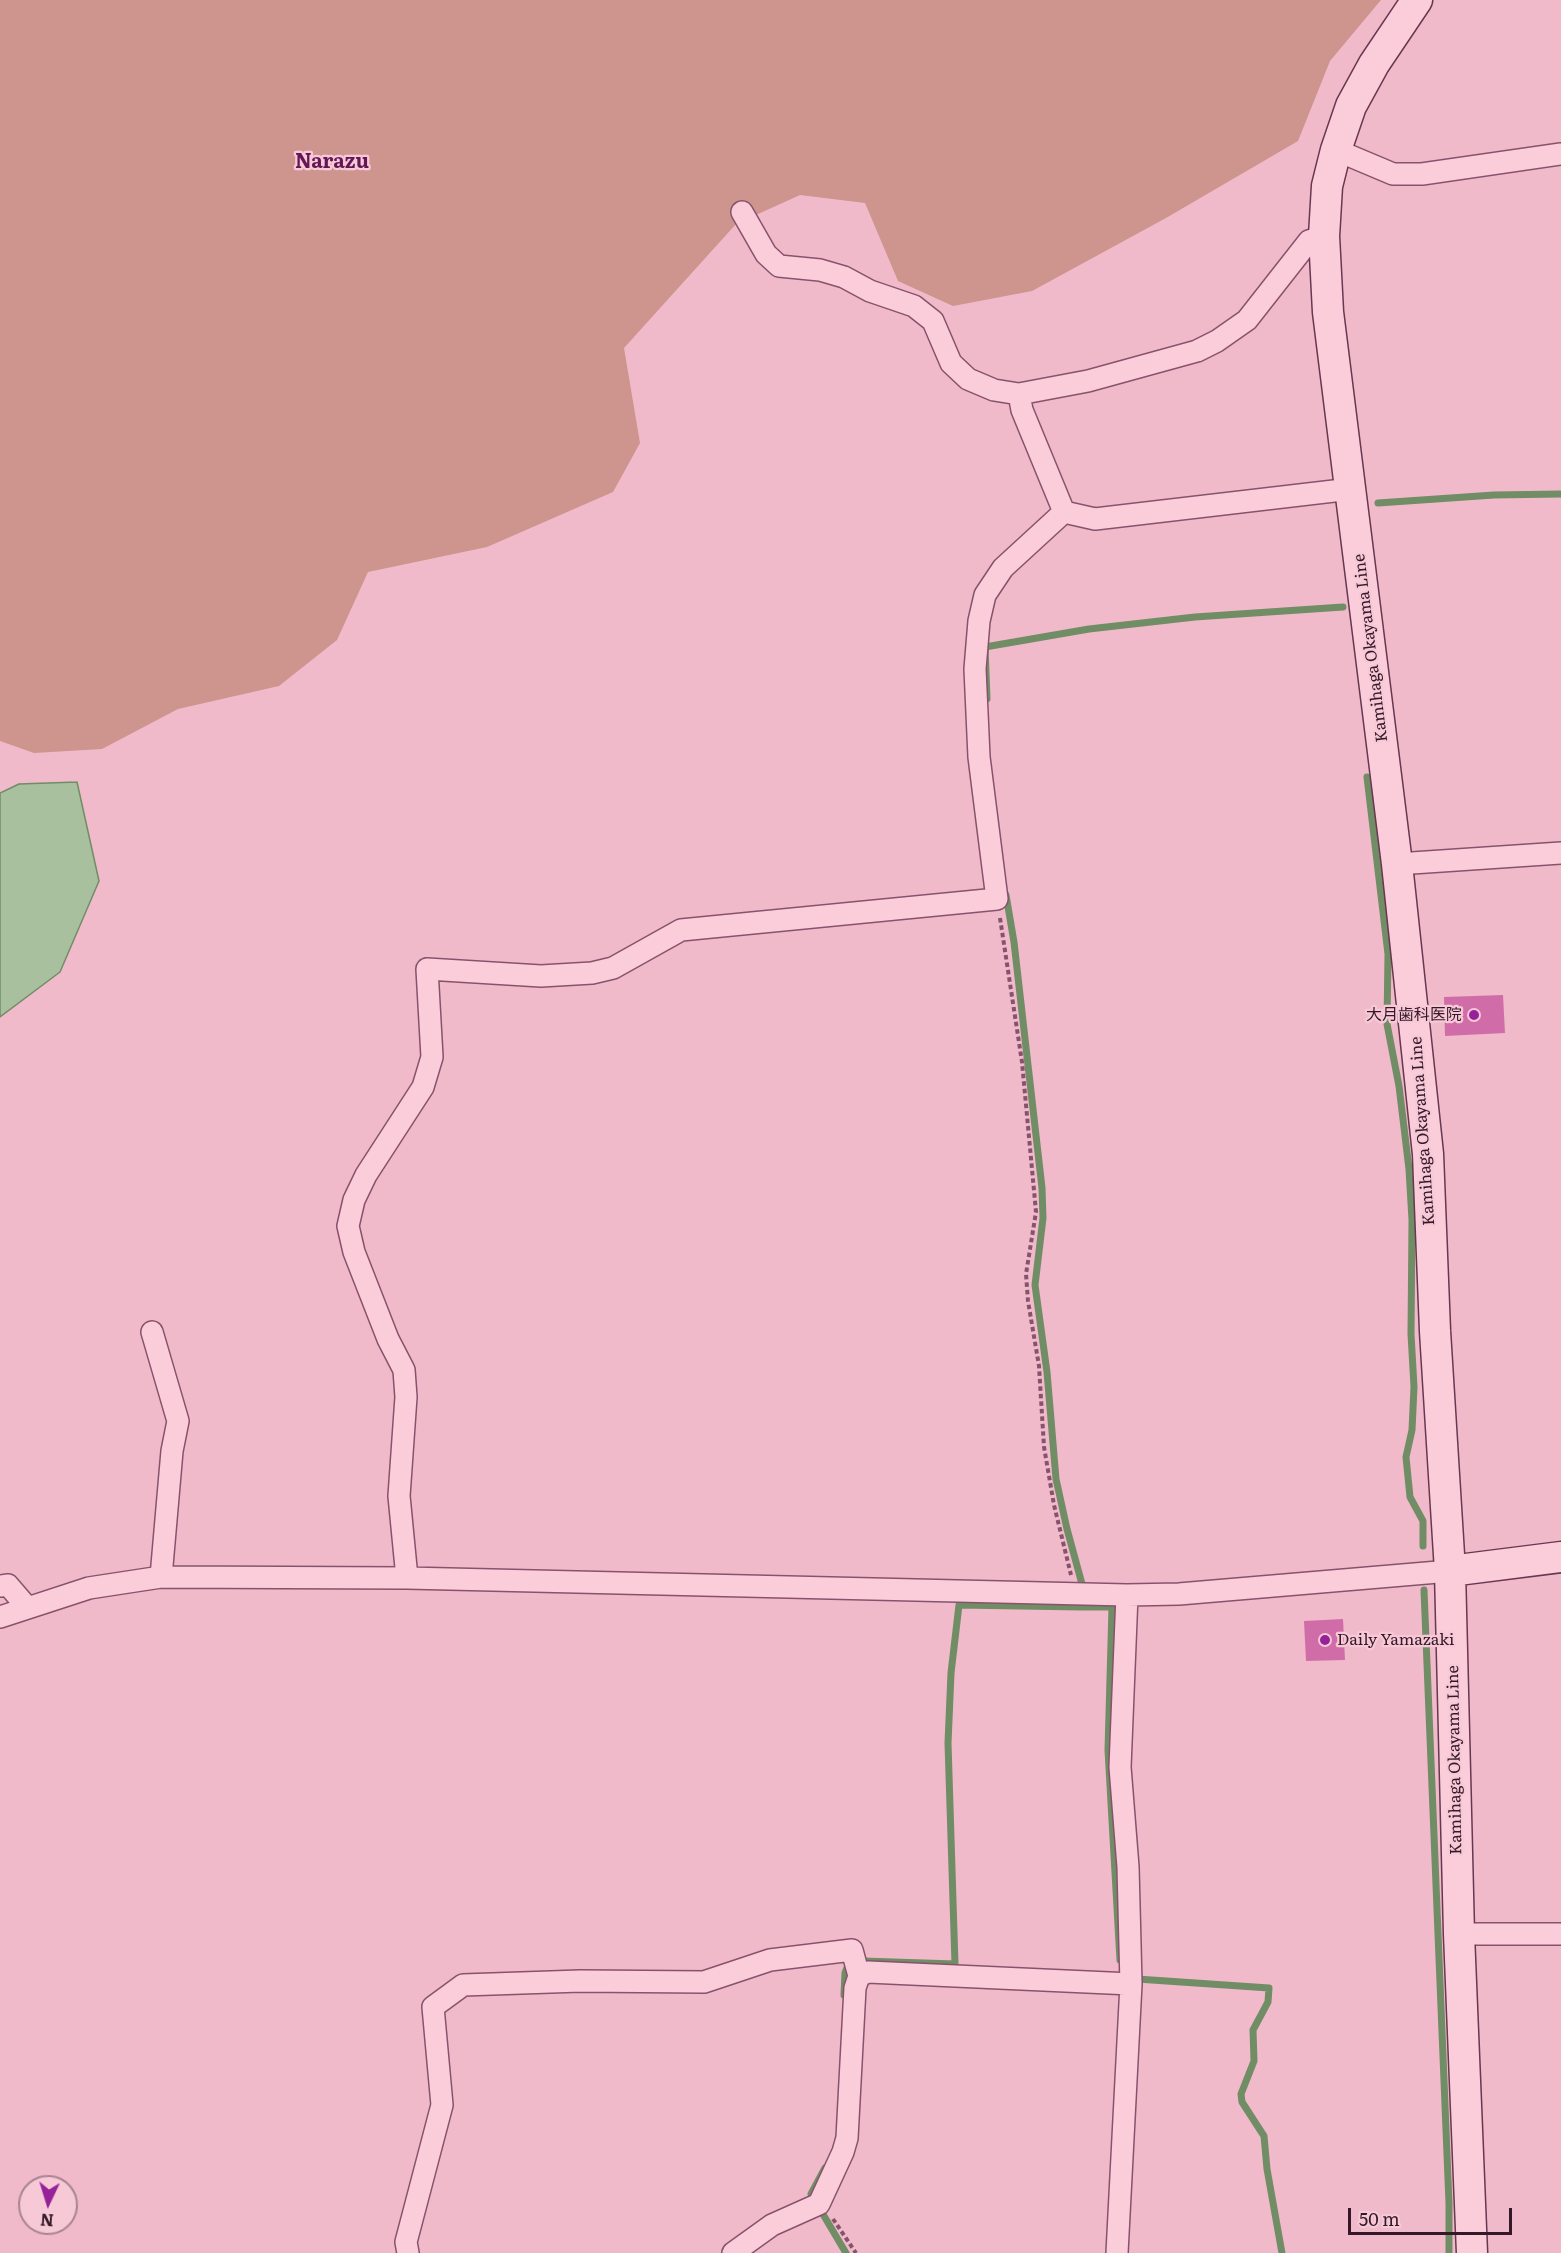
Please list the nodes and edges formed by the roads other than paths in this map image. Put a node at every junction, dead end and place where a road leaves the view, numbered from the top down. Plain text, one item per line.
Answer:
1 (1417, 0) edge
2 (1336, 150) junction
3 (1561, 154) edge
4 (742, 212) dead end
5 (1324, 236) junction
6 (1019, 394) junction
7 (1352, 489) junction
8 (1064, 512) junction
9 (1561, 853) edge
10 (1397, 864) junction
11 (152, 1332) dead end
12 (1561, 1557) edge
13 (1450, 1571) junction
14 (161, 1577) junction
15 (407, 1578) junction
16 (0, 1586) edge
17 (1127, 1595) junction
18 (27, 1607) junction
19 (0, 1617) edge
20 (1459, 1934) junction
21 (1561, 1934) edge
22 (857, 1967) junction
23 (1131, 1984) junction
24 (408, 2253) edge
25 (733, 2253) edge
26 (1117, 2253) edge
27 (1472, 2253) edge

1 - 2 main road, Kamihaga Okayama Line
2 - 3 street
2 - 5 main road, Kamihaga Okayama Line
4 - 6 street
5 - 6 street
5 - 7 main road, Kamihaga Okayama Line
6 - 8 street
7 - 8 street
7 - 10 main road, Kamihaga Okayama Line
8 - 15 street
9 - 10 street
10 - 13 main road, Kamihaga Okayama Line
11 - 14 street
12 - 13 main road
13 - 17 street
13 - 20 main road, Kamihaga Okayama Line
14 - 15 street
14 - 18 street
15 - 17 street
16 - 18 street
17 - 23 street
18 - 19 street
20 - 21 street
20 - 27 main road, Kamihaga Okayama Line
22 - 23 street
22 - 24 street
22 - 25 street
23 - 26 street

